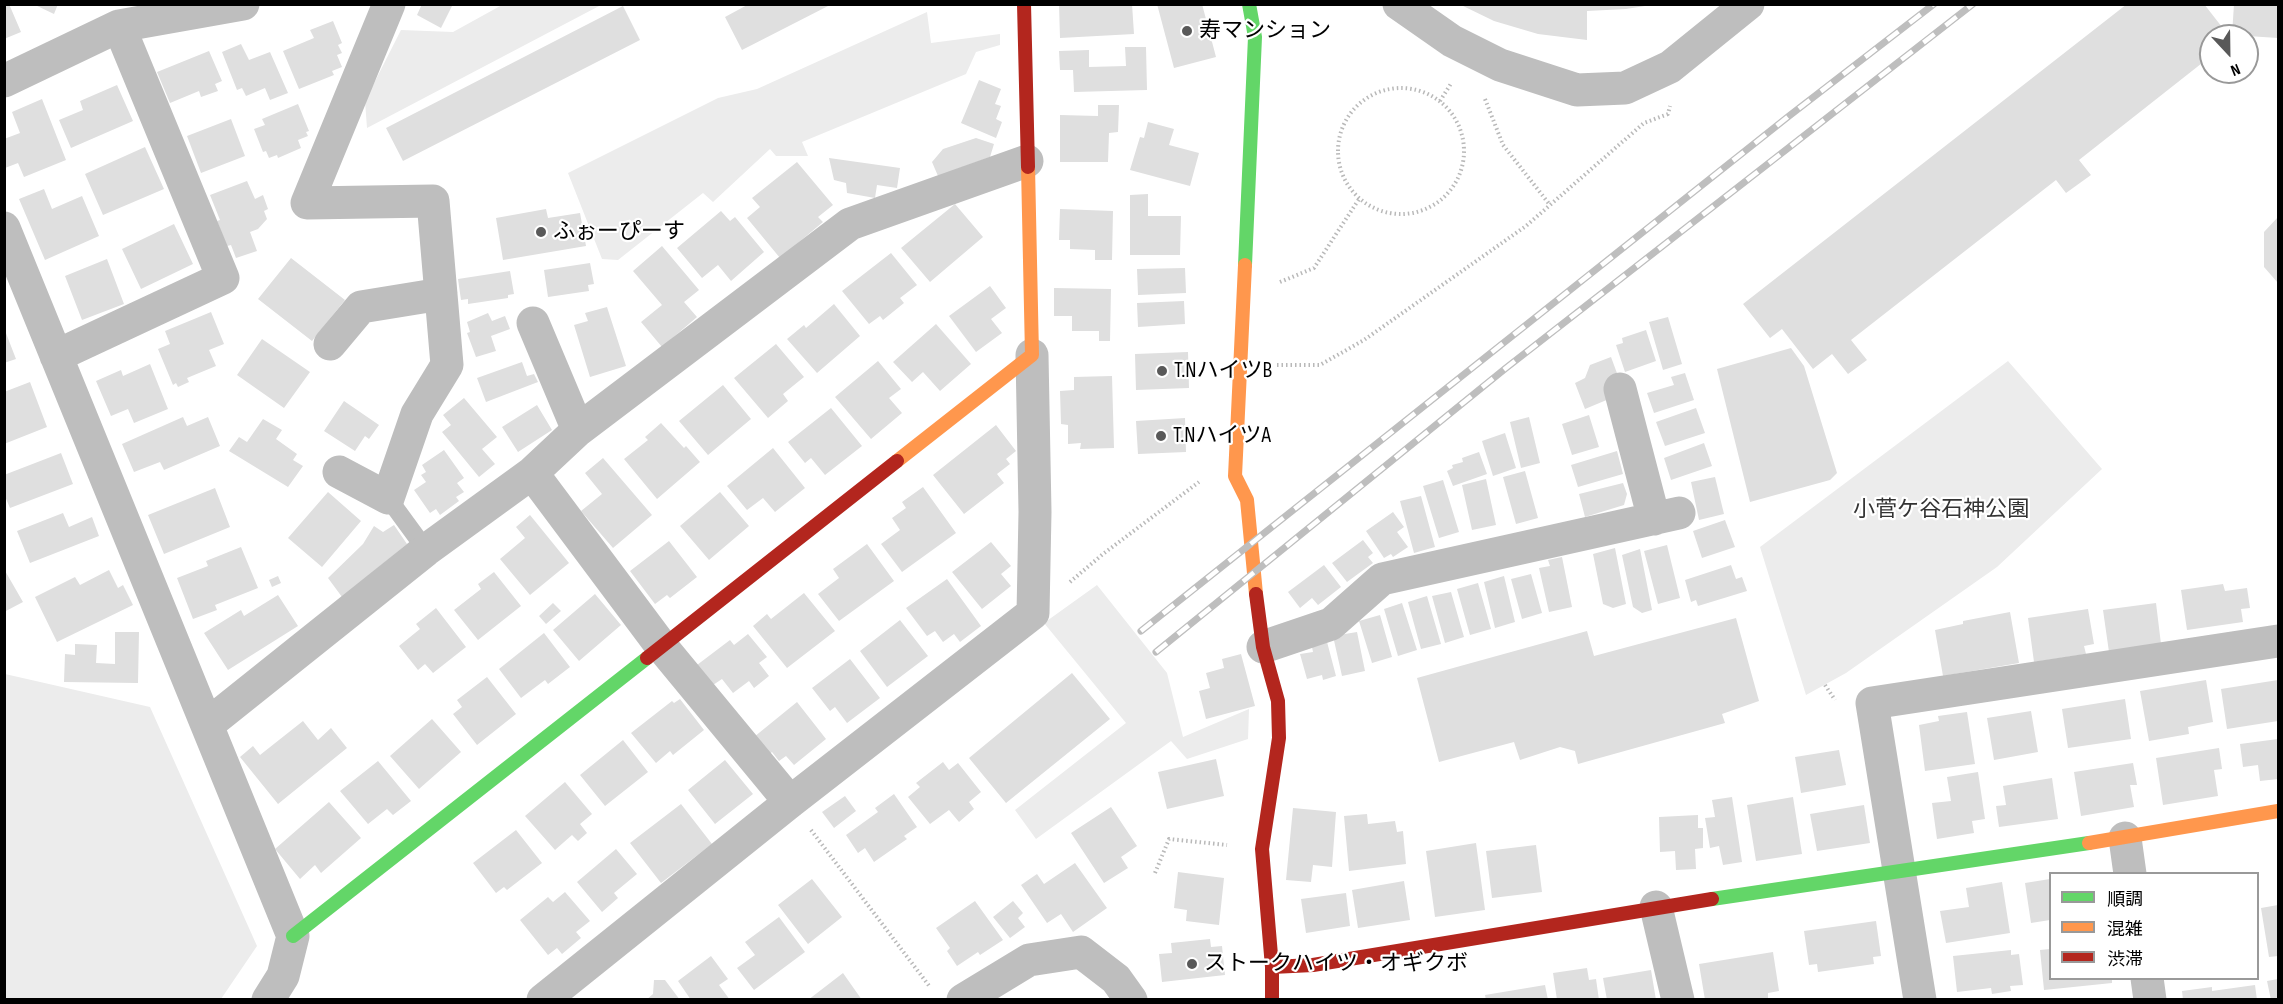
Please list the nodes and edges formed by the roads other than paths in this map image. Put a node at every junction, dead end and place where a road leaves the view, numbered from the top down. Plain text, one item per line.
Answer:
1 (243, 4) edge
2 (389, 4) edge
3 (1024, 4) edge
4 (1249, 4) edge
5 (1400, 4) edge
6 (1748, 4) edge
7 (119, 26) junction
8 (4, 81) edge
9 (1028, 160) junction
10 (4, 228) edge
11 (441, 294) junction
12 (533, 323) dead end
13 (330, 344) dead end
14 (1032, 355) junction
15 (56, 356) junction
16 (1620, 389) dead end
17 (578, 430) junction
18 (339, 472) dead end
19 (532, 473) junction
20 (388, 498) junction
21 (426, 550) junction
22 (2278, 641) edge
23 (662, 647) junction
24 (1263, 647) junction
25 (207, 725) junction
26 (790, 802) junction
27 (2278, 811) edge
28 (2125, 838) junction
29 (1900, 872) junction
30 (2130, 872) edge
31 (1656, 907) junction
32 (293, 936) junction
33 (1272, 967) junction
34 (2147, 980) edge
35 (948, 995) edge
36 (268, 999) edge
37 (543, 999) edge
38 (1131, 999) edge
39 (1272, 999) edge
40 (1678, 999) edge
41 (1920, 999) edge
42 (2150, 999) edge

1 - 7 street
2 - 11 street
3 - 9 street
4 - 24 street
5 - 6 street
7 - 8 street
7 - 15 street
9 - 14 street
9 - 17 street
10 - 15 street
11 - 13 street
11 - 20 street
12 - 17 street
14 - 23 street
14 - 26 street
15 - 25 street
16 - 24 street
17 - 19 street
18 - 20 street
19 - 21 street
19 - 23 street
20 - 21 lane
21 - 25 street
22 - 29 street
23 - 26 street
23 - 32 street
24 - 33 street
25 - 32 street
26 - 37 street
27 - 28 street
28 - 29 street
28 - 30 street
29 - 31 street
29 - 41 street
31 - 33 street
31 - 40 street
32 - 36 street
33 - 39 street
34 - 42 street
35 - 38 street

